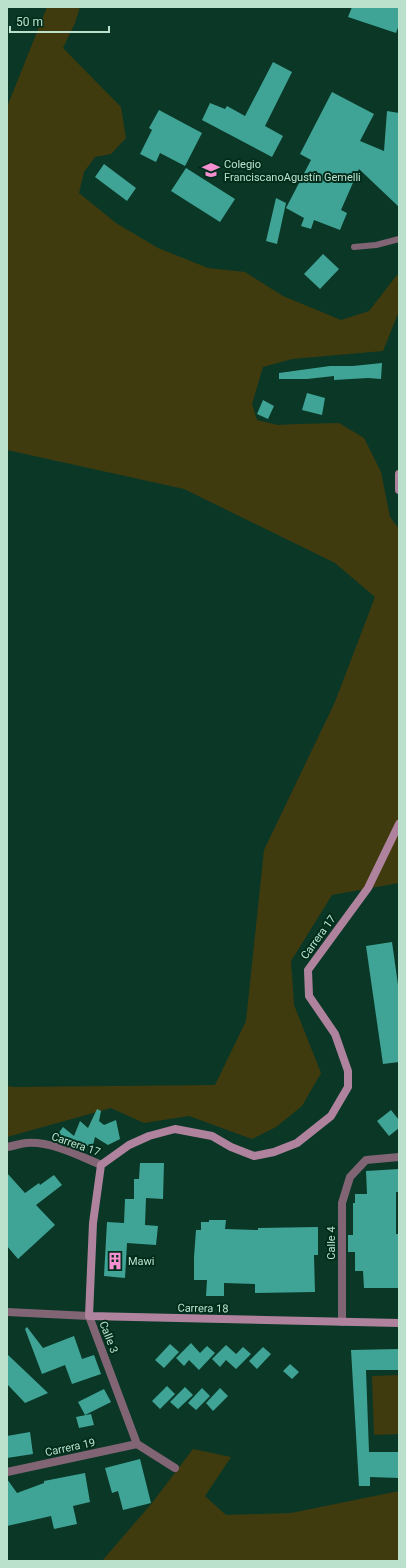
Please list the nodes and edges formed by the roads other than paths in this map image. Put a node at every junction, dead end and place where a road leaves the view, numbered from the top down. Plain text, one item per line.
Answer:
1 (399, 239) edge
2 (354, 246) dead end
3 (399, 474) edge
4 (399, 490) edge
5 (399, 824) edge
6 (7, 1147) edge
7 (399, 1157) edge
8 (101, 1165) junction
9 (7, 1312) edge
10 (89, 1316) junction
11 (342, 1322) junction
12 (399, 1323) edge
13 (137, 1444) junction
14 (175, 1468) dead end
15 (7, 1472) edge

1 - 2 lane
3 - 4 street
5 - 8 street, Carrera 17
6 - 8 street, Carrera 17
7 - 11 street, Calle 4
8 - 10 street, Calle 3
9 - 10 street, Carrera 18
10 - 11 street, Carrera 18
10 - 13 street, Calle 3
11 - 12 street, Carrera 18
13 - 14 street
13 - 15 street, Carrera 19

